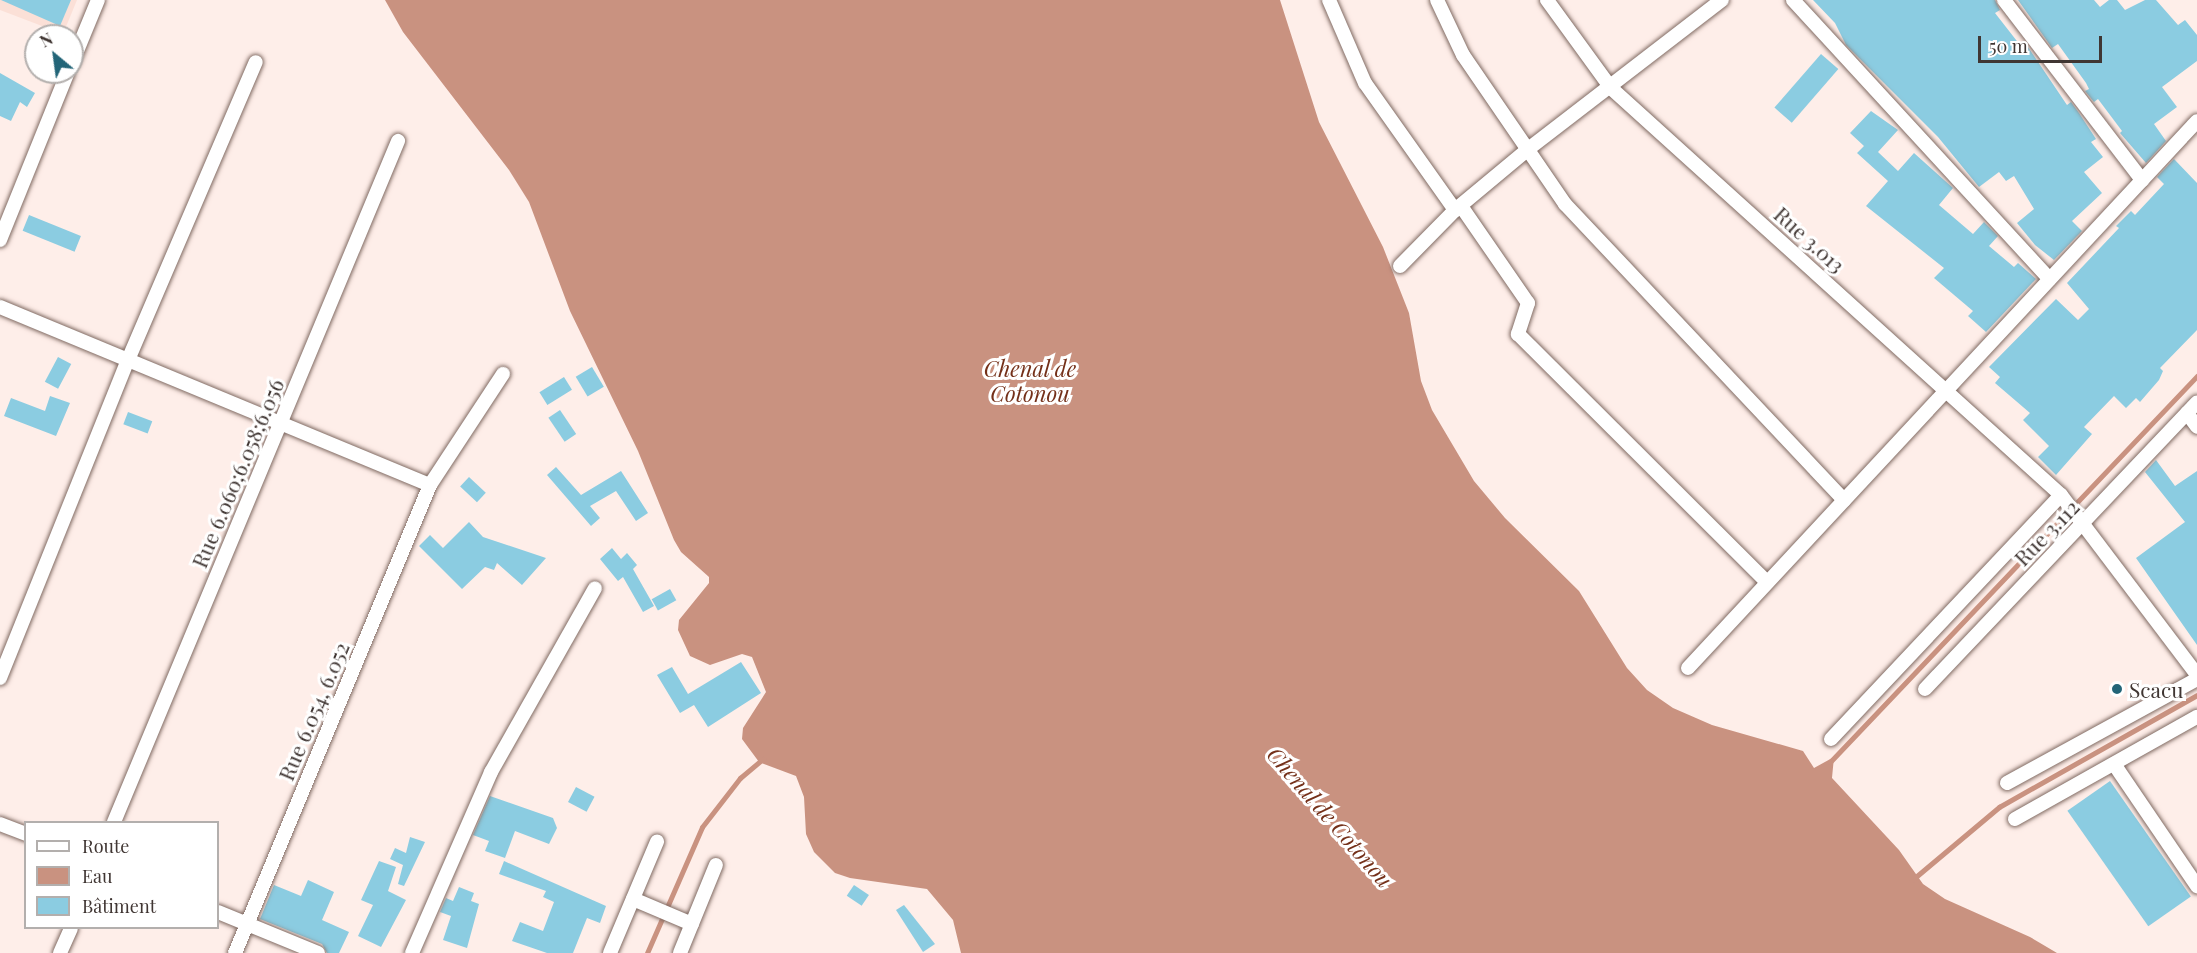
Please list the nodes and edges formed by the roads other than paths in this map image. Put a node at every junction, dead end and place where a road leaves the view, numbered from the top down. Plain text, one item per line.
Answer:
1 (98, 0) edge
2 (1329, 0) edge
3 (1437, 0) edge
4 (1547, 0) edge
5 (1722, 0) edge
6 (1793, 0) edge
7 (2004, 0) edge
8 (84, 34) edge
9 (256, 62) dead end
10 (63, 84) edge
11 (1611, 88) junction
12 (2197, 121) edge
13 (398, 141) dead end
14 (1527, 150) junction
15 (2142, 180) junction
16 (1458, 208) junction
17 (0, 240) edge
18 (1400, 266) dead end
19 (2050, 279) junction
20 (0, 307) edge
21 (128, 360) junction
22 (503, 374) dead end
23 (1946, 391) junction
24 (2197, 402) edge
25 (2187, 413) junction
26 (280, 423) junction
27 (2197, 427) edge
28 (430, 485) junction
29 (2061, 495) junction
30 (1844, 500) junction
31 (2083, 524) junction
32 (1767, 582) junction
33 (595, 588) dead end
34 (1688, 668) dead end
35 (2197, 677) edge
36 (0, 678) edge
37 (1925, 689) dead end
38 (2197, 717) edge
39 (1831, 739) dead end
40 (2114, 764) junction
41 (2007, 783) dead end
42 (2015, 819) dead end
43 (114, 821) edge
44 (0, 824) edge
45 (24, 833) edge
46 (657, 842) dead end
47 (716, 866) dead end
48 (2197, 886) edge
49 (633, 899) junction
50 (219, 912) edge
51 (247, 924) junction
52 (692, 924) junction
53 (69, 929) edge
54 (60, 953) edge
55 (235, 953) edge
56 (318, 953) edge
57 (412, 953) edge
58 (610, 953) edge
59 (680, 953) edge

1 - 8 street
2 - 16 street
3 - 14 street
4 - 11 street, Rue 3.013
5 - 11 street
6 - 19 street
7 - 15 street
9 - 21 street
10 - 17 street
11 - 14 street
11 - 23 street, Rue 3.013
12 - 15 street
13 - 26 street, Rue 6.060;6.058;6.056
14 - 16 street
14 - 30 street
15 - 19 street
16 - 18 street
16 - 32 street
19 - 23 street
20 - 21 street
21 - 26 street
21 - 36 street
22 - 28 street, Rue 6.054, 6.052
23 - 29 street, Rue 3.013
23 - 30 street
24 - 25 street, Rue 3.112
25 - 27 street
25 - 31 street, Rue 3.112
26 - 28 street
26 - 43 street, Rue 6.060;6.058;6.056
28 - 51 street, Rue 6.054, 6.052
29 - 31 street, Rue 3.013
29 - 39 street, Rue 3.112
30 - 32 street
31 - 35 street, Rue 3.013
31 - 37 street, Rue 3.112
32 - 34 street
33 - 57 street
35 - 41 street
38 - 40 street
40 - 42 street
40 - 48 street
44 - 45 street
46 - 49 street
47 - 52 street
49 - 52 street
49 - 58 street
50 - 51 street
51 - 55 street, Rue 6.054, 6.052
51 - 56 street
52 - 59 street
53 - 54 street

